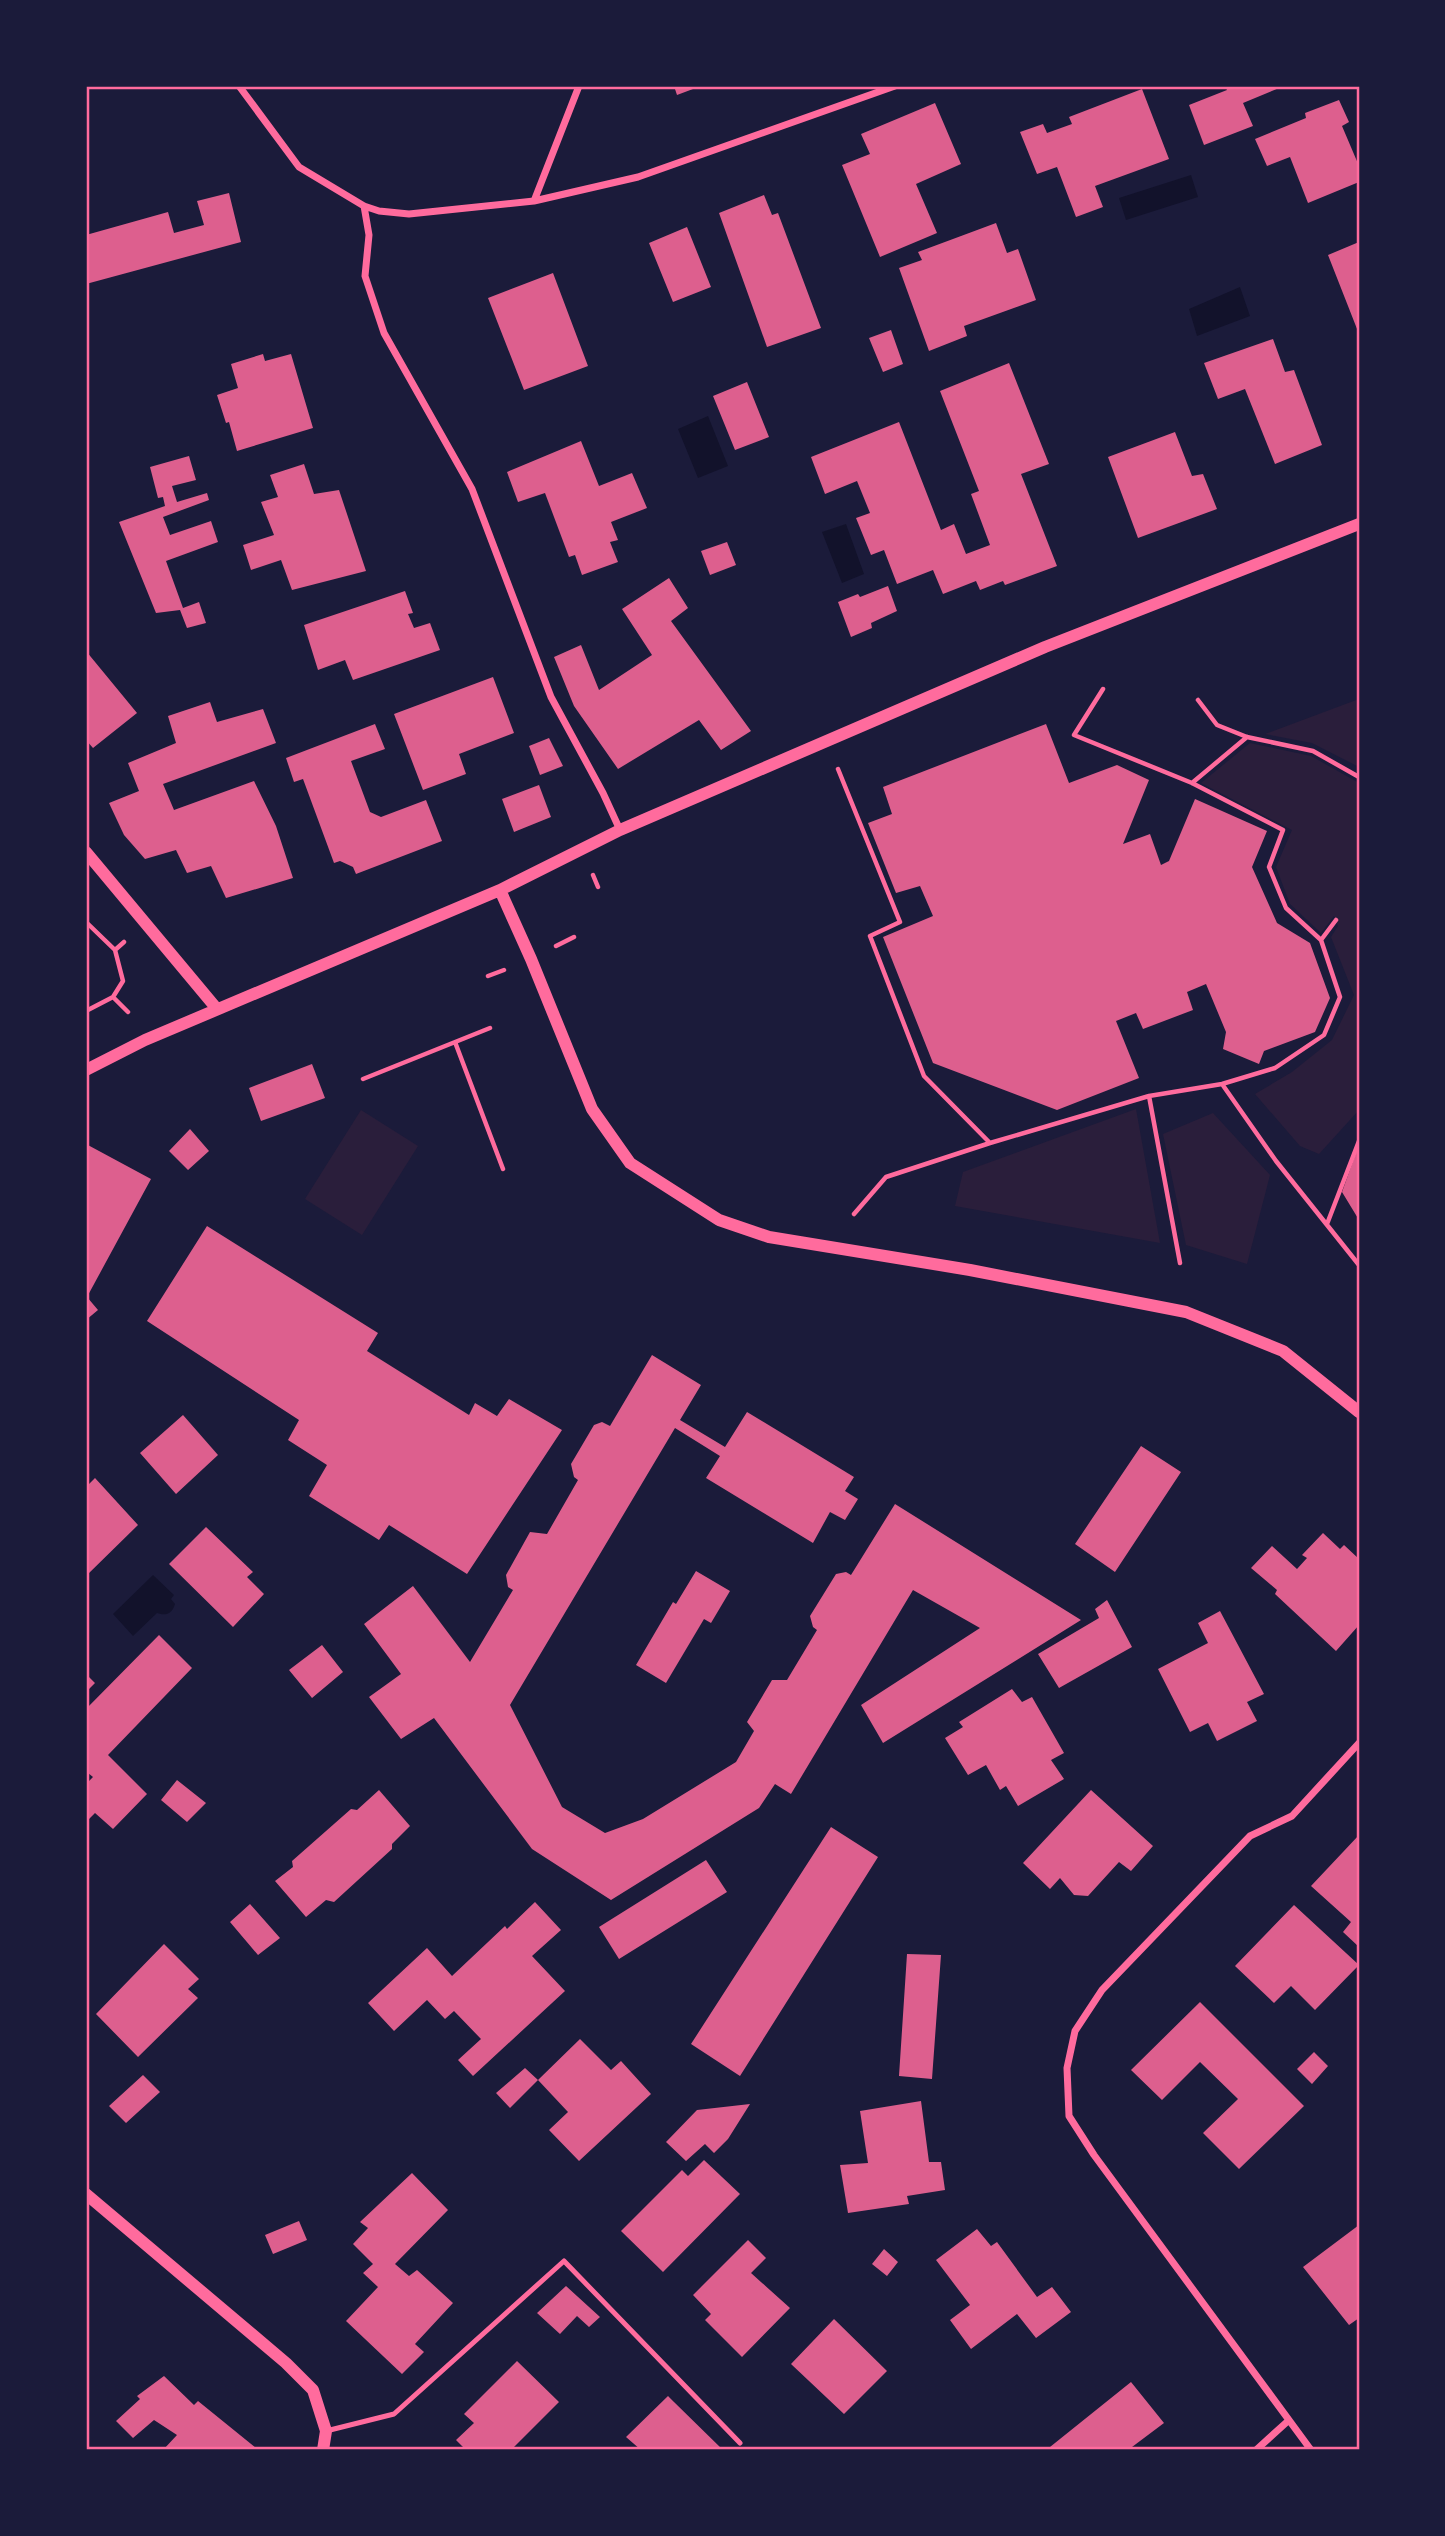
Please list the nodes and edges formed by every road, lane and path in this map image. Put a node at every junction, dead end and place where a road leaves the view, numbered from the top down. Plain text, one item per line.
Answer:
1 (239, 86) edge
2 (579, 86) edge
3 (895, 86) edge
4 (534, 201) junction
5 (364, 206) junction
6 (1359, 524) edge
7 (1102, 689) dead end
8 (1198, 700) dead end
9 (1247, 737) junction
10 (838, 769) dead end
11 (1359, 777) edge
12 (1192, 783) junction
13 (620, 830) junction
14 (86, 852) edge
15 (500, 890) junction
16 (1336, 920) dead end
17 (86, 922) edge
18 (126, 939) dead end
19 (1321, 940) junction
20 (115, 950) junction
21 (113, 997) junction
22 (218, 1009) junction
23 (86, 1011) edge
24 (128, 1012) dead end
25 (490, 1028) dead end
26 (455, 1042) junction
27 (86, 1070) edge
28 (363, 1079) dead end
29 (1222, 1084) junction
30 (1149, 1096) junction
31 (1359, 1141) edge
32 (990, 1143) junction
33 (503, 1169) dead end
34 (853, 1214) dead end
35 (1327, 1225) junction
36 (1180, 1263) dead end
37 (1359, 1265) edge
38 (1359, 1412) edge
39 (1359, 1743) edge
40 (86, 2194) edge
41 (1287, 2421) junction
42 (326, 2431) junction
43 (740, 2443) dead end
44 (323, 2450) edge
45 (1256, 2450) edge
46 (1311, 2450) edge

1 - 5 street
2 - 4 street
3 - 4 street
4 - 5 street
5 - 13 street
6 - 13 street
7 - 12 path
8 - 9 path
9 - 11 path
9 - 12 path
10 - 32 path
12 - 19 path
13 - 15 street
14 - 22 street
15 - 22 street
15 - 38 street
16 - 19 path
17 - 20 path
18 - 20 path
19 - 29 path
20 - 21 path
21 - 23 path
21 - 24 path
22 - 27 street
25 - 26 path
26 - 28 path
26 - 33 path
29 - 30 path
29 - 35 path
30 - 32 path
30 - 36 path
31 - 35 path
32 - 34 path
35 - 37 path
39 - 41 street
40 - 42 street
41 - 45 street
41 - 46 street
42 - 43 lane
42 - 44 street

